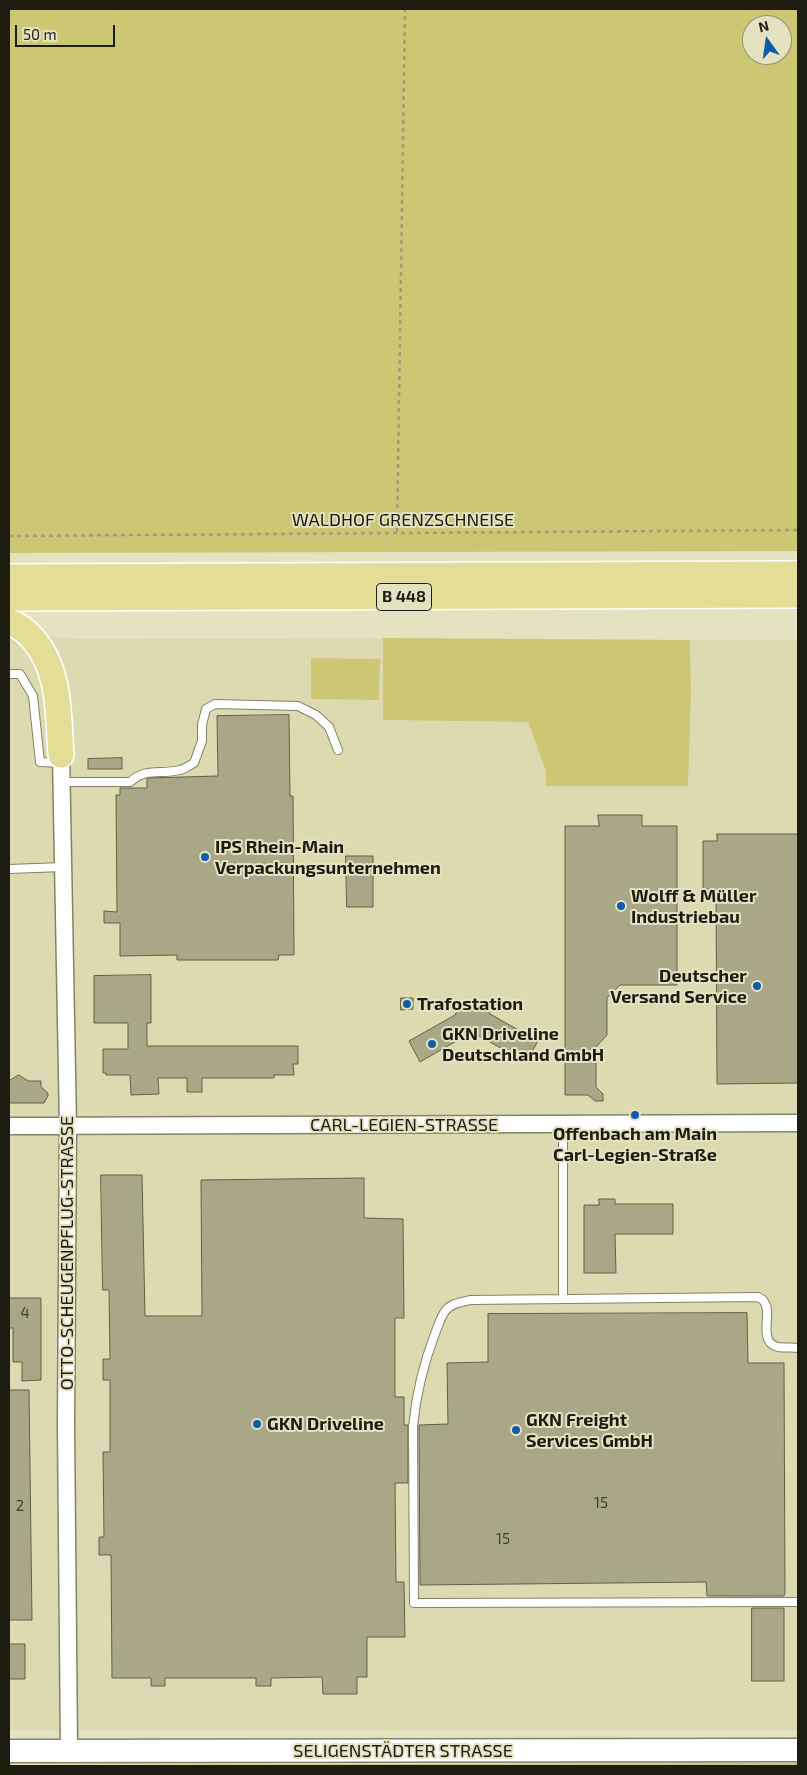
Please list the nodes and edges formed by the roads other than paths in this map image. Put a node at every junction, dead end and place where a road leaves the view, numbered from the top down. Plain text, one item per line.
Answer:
1 (798, 574) edge
2 (9, 577) edge
3 (798, 595) edge
4 (9, 598) edge
5 (9, 622) edge
6 (9, 674) edge
7 (338, 750) dead end
8 (61, 759) junction
9 (61, 782) junction
10 (63, 867) junction
11 (9, 869) edge
12 (563, 1124) junction
13 (798, 1124) edge
14 (9, 1126) edge
15 (68, 1126) junction
16 (563, 1299) junction
17 (798, 1348) edge
18 (798, 1602) edge
19 (69, 1750) junction
20 (798, 1750) edge
21 (9, 1751) edge

1 - 2 main road, B 448
3 - 4 main road, B 448
5 - 8 main road
6 - 8 lane
7 - 9 lane
8 - 9 street, OTTO-SCHEUGENPFLUG-STRASSE
9 - 10 street, OTTO-SCHEUGENPFLUG-STRASSE
10 - 11 lane
10 - 15 street, OTTO-SCHEUGENPFLUG-STRASSE
12 - 13 street, CARL-LEGIEN-STRASSE
12 - 15 street, CARL-LEGIEN-STRASSE
12 - 16 lane
14 - 15 street, CARL-LEGIEN-STRASSE
15 - 19 street, OTTO-SCHEUGENPFLUG-STRASSE
16 - 17 lane
16 - 18 lane
19 - 20 street, SELIGENSTÄDTER STRASSE
19 - 21 street, SELIGENSTÄDTER STRASSE

